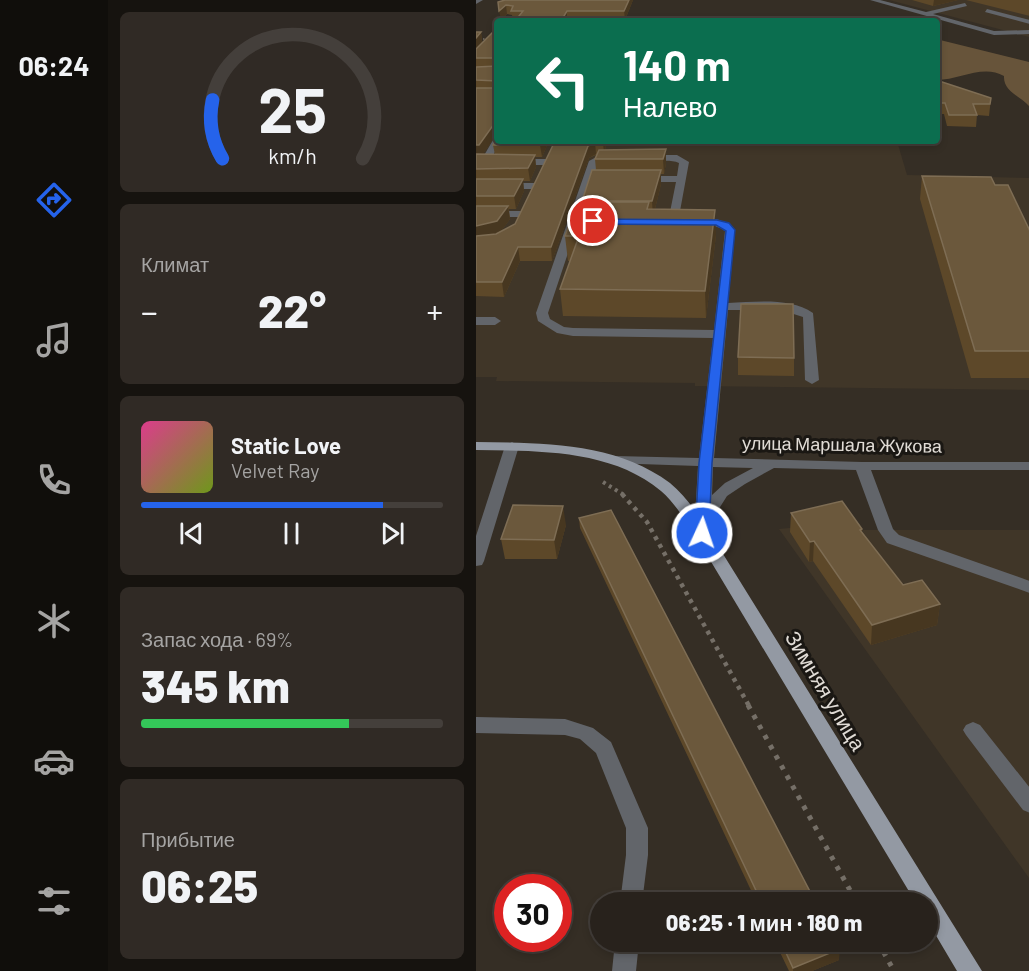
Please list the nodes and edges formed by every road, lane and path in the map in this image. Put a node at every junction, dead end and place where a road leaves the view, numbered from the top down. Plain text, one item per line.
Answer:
1 (873, 0) edge
2 (965, 5) dead end
3 (987, 11) dead end
4 (925, 14) junction
5 (940, 18) edge
6 (940, 18) edge
7 (1030, 22) edge
8 (1030, 32) edge
9 (476, 39) edge
10 (494, 39) edge
11 (494, 144) edge
12 (551, 152) edge
13 (480, 162) edge
14 (634, 179) edge
15 (681, 179) junction
16 (476, 186) edge
17 (532, 192) junction
18 (476, 214) edge
19 (722, 307) junction
20 (476, 321) edge
21 (495, 321) dead end
22 (720, 334) junction
23 (812, 380) dead end
24 (476, 446) edge
25 (512, 446) junction
26 (616, 460) junction
27 (706, 463) junction
28 (774, 464) junction
29 (862, 466) junction
30 (1030, 466) edge
31 (598, 480) dead end
32 (480, 533) edge
33 (702, 533) junction
34 (476, 561) edge
35 (1030, 587) edge
36 (476, 726) edge
37 (973, 730) dead end
38 (1030, 804) edge
39 (632, 892) edge
40 (851, 892) edge
41 (626, 952) edge
42 (884, 952) edge
43 (624, 971) edge
44 (894, 971) edge
45 (970, 971) edge

1 - 4 street
2 - 4 street
3 - 7 street
4 - 5 street
6 - 8 street
9 - 10 path
11 - 13 street
12 - 17 street
13 - 17 street
14 - 15 street
15 - 19 street
15 - 22 street
16 - 17 street
17 - 18 street
19 - 22 street
19 - 23 street
20 - 21 street
22 - 27 street
24 - 25 main road, улица Маршала Жукова
25 - 26 main road, улица Маршала Жукова
25 - 32 street
26 - 27 street, улица Маршала Жукова
26 - 33 main road, Зимняя улица
27 - 28 street, улица Маршала Жукова
27 - 33 street
28 - 29 street, улица Маршала Жукова
28 - 33 street
29 - 30 street, улица Маршала Жукова
29 - 35 street
31 - 40 path
32 - 34 street
33 - 45 main road, Зимняя улица
36 - 39 street
37 - 38 street
41 - 43 street
42 - 44 path

